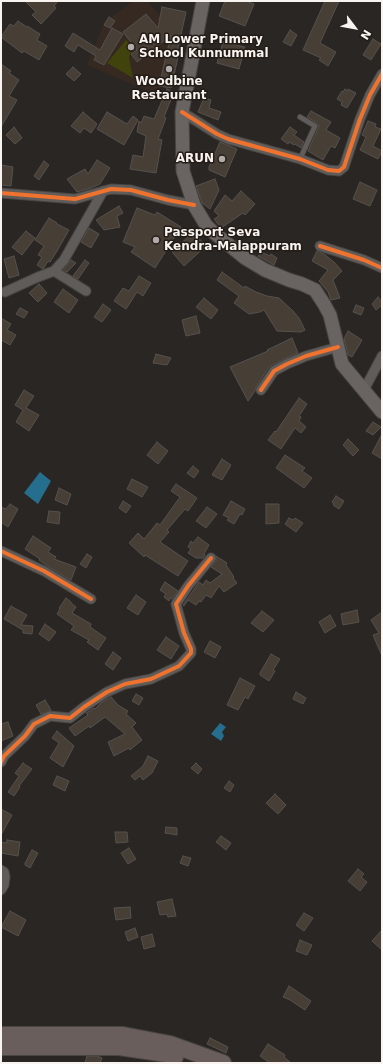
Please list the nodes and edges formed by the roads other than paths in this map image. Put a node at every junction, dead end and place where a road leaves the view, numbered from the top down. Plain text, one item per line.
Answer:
1 (203, 1) edge
2 (382, 74) edge
3 (182, 112) junction
4 (300, 118) dead end
5 (300, 159) junction
6 (103, 191) junction
7 (1, 193) edge
8 (194, 205) junction
9 (320, 246) dead end
10 (382, 268) edge
11 (54, 271) junction
12 (86, 291) dead end
13 (5, 292) dead end
14 (338, 347) junction
15 (382, 356) edge
16 (261, 390) dead end
17 (364, 390) junction
18 (382, 412) edge
19 (1, 551) edge
20 (211, 558) dead end
21 (91, 599) dead end
22 (1, 762) edge
23 (1, 870) edge
24 (1, 890) edge
25 (1, 1035) edge
26 (1, 1047) edge
27 (191, 1063) edge
28 (223, 1063) edge

1 - 3 main road
2 - 5 street
3 - 5 street
3 - 8 main road
4 - 5 lane
6 - 7 street
6 - 8 street
6 - 11 street
8 - 14 main road
9 - 10 street
11 - 12 street
11 - 13 street
14 - 16 street
14 - 17 main road
15 - 17 street
17 - 18 main road
19 - 21 street
20 - 22 street
23 - 24 street
25 - 28 highway
26 - 27 highway

